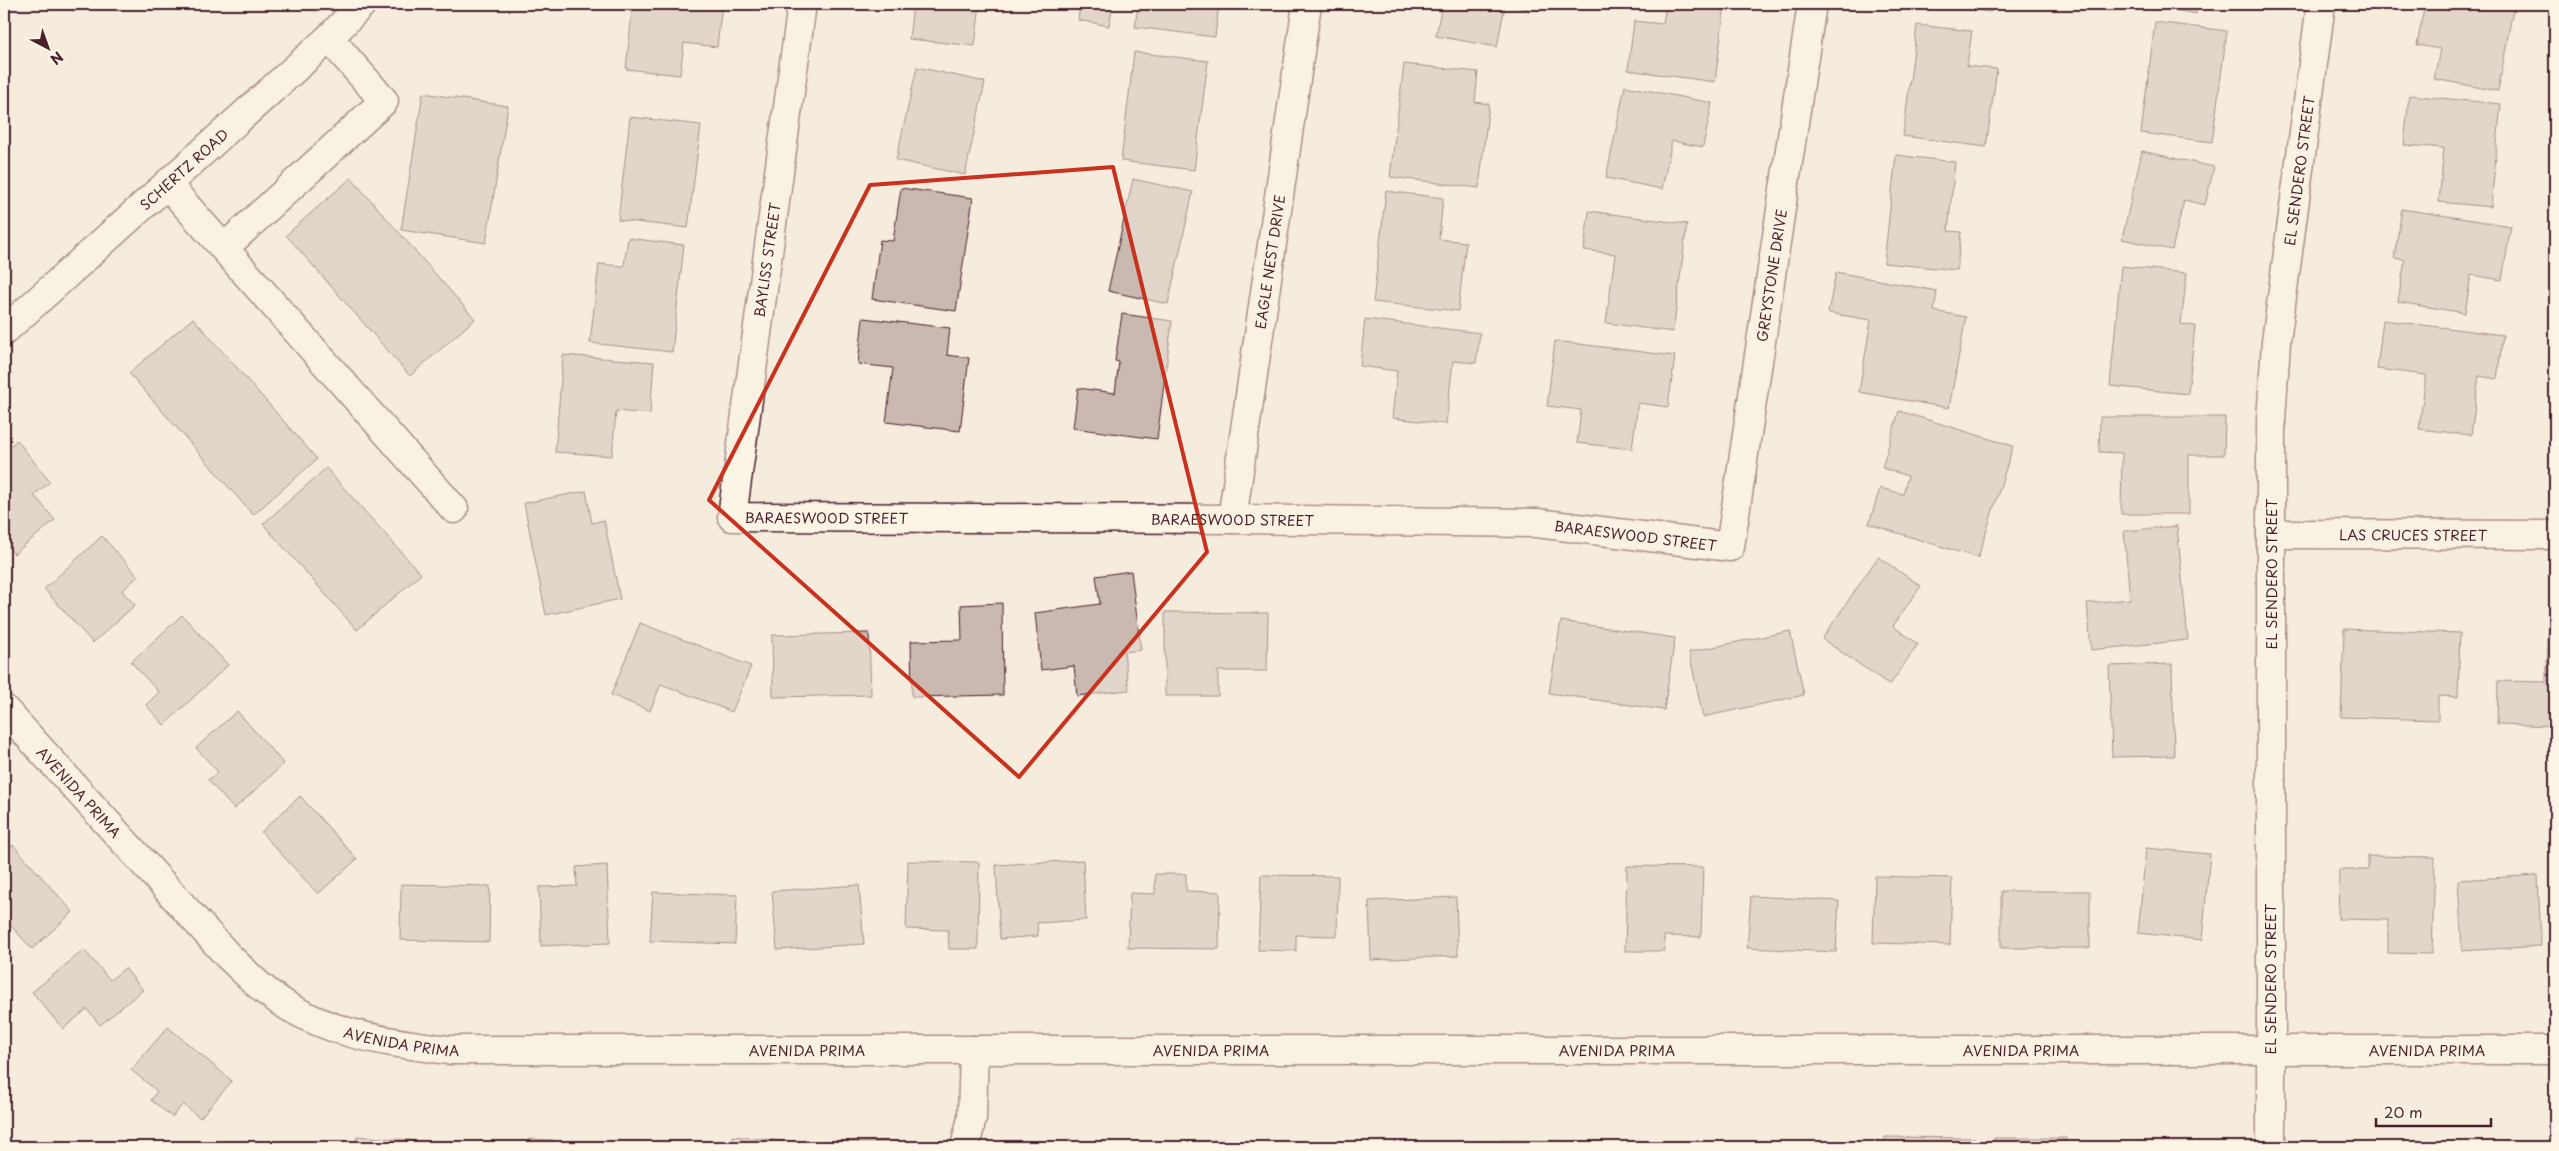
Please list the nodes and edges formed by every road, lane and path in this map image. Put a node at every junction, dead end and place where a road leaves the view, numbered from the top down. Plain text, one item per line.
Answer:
1 (362, 4) edge
2 (802, 4) edge
3 (1307, 4) edge
4 (1812, 4) edge
5 (2321, 4) edge
6 (329, 38) junction
7 (167, 184) junction
8 (224, 248) junction
9 (4, 331) edge
10 (454, 509) dead end
11 (732, 517) joint
12 (1232, 519) junction
13 (2271, 534) junction
14 (2555, 535) edge
15 (1730, 547) joint
16 (9, 726) edge
17 (974, 1050) junction
18 (2270, 1050) junction
19 (2555, 1050) edge
20 (965, 1147) edge
21 (2271, 1147) edge

1 - 6 street, SCHERTZ ROAD
2 - 11 street, BAYLISS STREET
3 - 12 street, EAGLE NEST DRIVE
4 - 15 street, GREYSTONE DRIVE
5 - 13 street, EL SENDERO STREET
6 - 7 street, SCHERTZ ROAD
6 - 8 street
7 - 8 street
7 - 9 street, SCHERTZ ROAD
8 - 10 street
11 - 12 street, BARAESWOOD STREET
12 - 15 street, BARAESWOOD STREET
13 - 14 street, LAS CRUCES STREET
13 - 18 street, EL SENDERO STREET
16 - 17 street, AVENIDA PRIMA
17 - 18 street, AVENIDA PRIMA
17 - 20 street
18 - 19 street, AVENIDA PRIMA
18 - 21 street, EL SENDERO STREET

